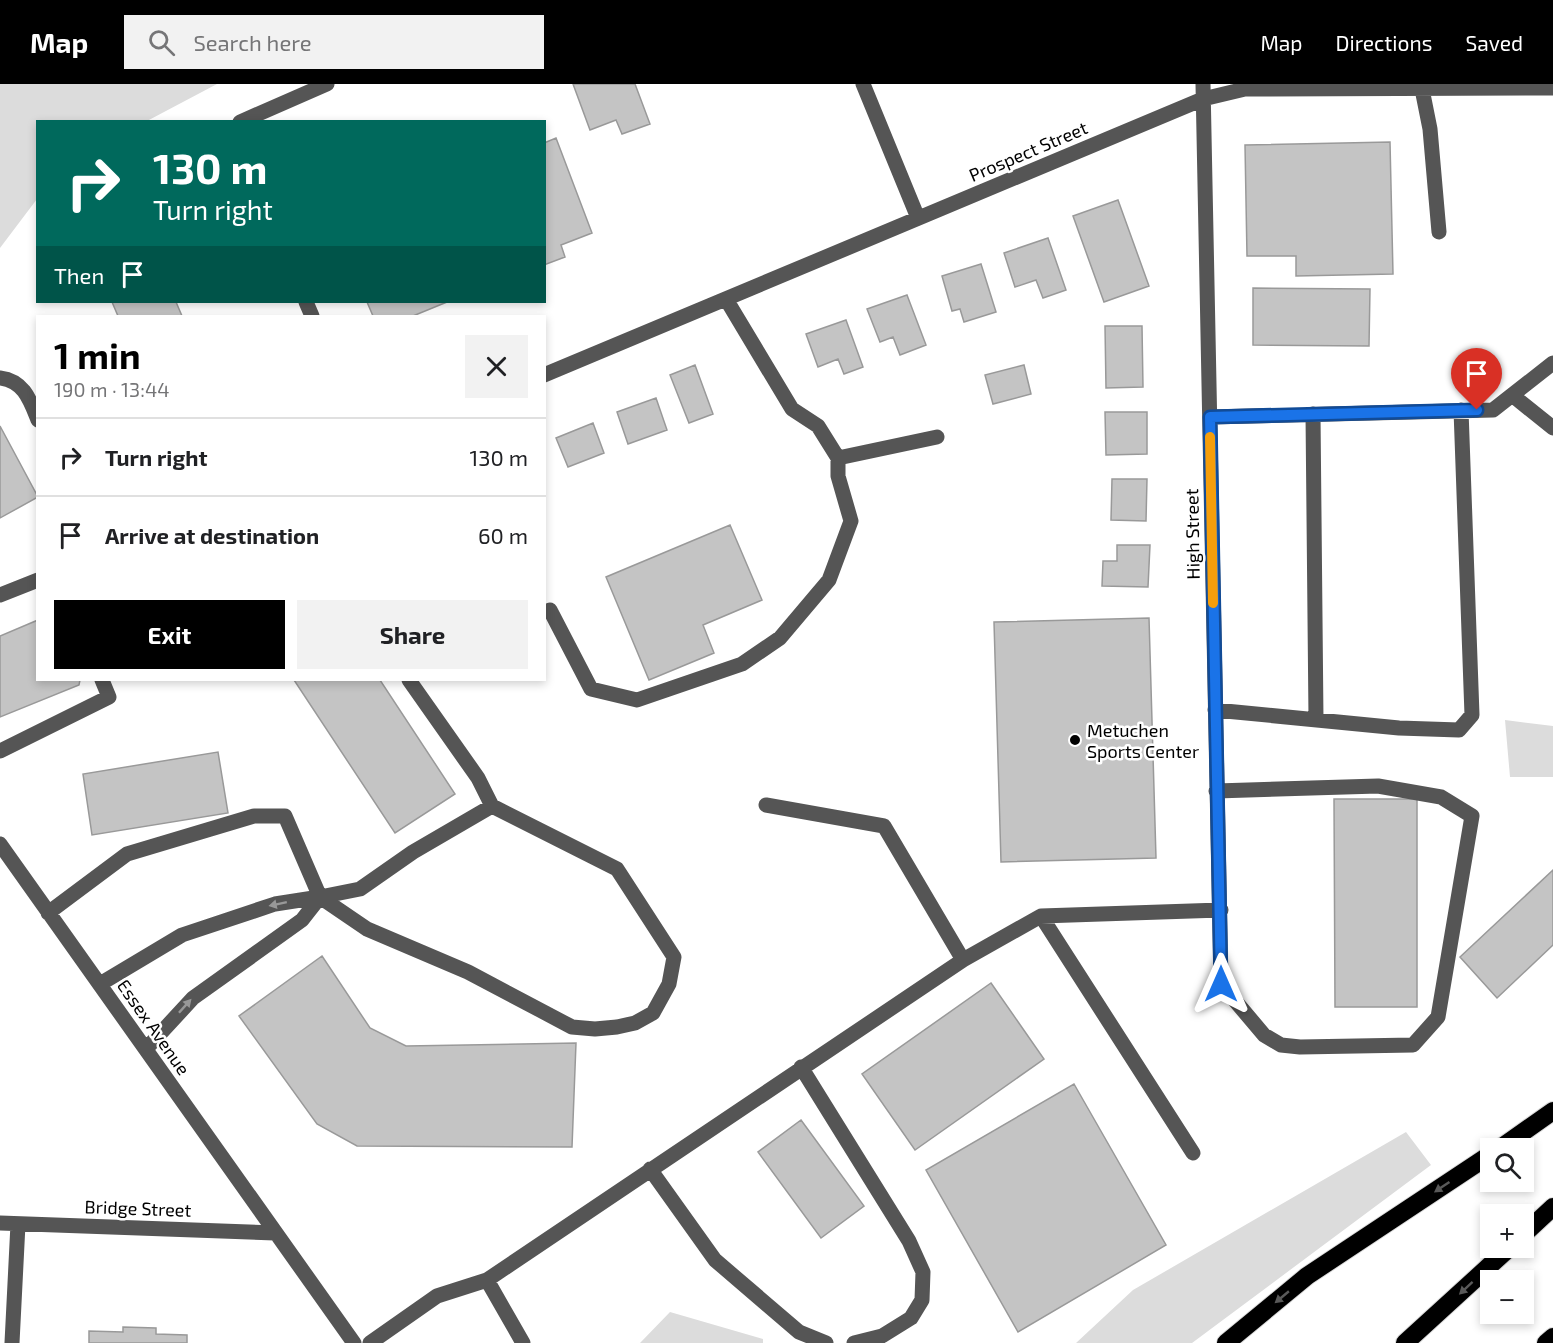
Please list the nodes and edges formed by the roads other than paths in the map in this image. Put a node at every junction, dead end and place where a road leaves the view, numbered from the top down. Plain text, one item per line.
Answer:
1 (327, 84) edge
2 (863, 84) edge
3 (1553, 88) edge
4 (1422, 89) junction
5 (1203, 91) edge
6 (245, 120) edge
7 (918, 218) junction
8 (1439, 232) dead end
9 (726, 299) junction
10 (1553, 363) edge
11 (546, 374) edge
12 (0, 378) edge
13 (1512, 395) junction
14 (1461, 410) junction
15 (1313, 414) junction
16 (36, 416) edge
17 (1210, 417) junction
18 (1553, 428) edge
19 (937, 438) dead end
20 (838, 458) junction
21 (36, 581) edge
22 (0, 596) edge
23 (550, 610) dead end
24 (102, 681) edge
25 (410, 681) edge
26 (1215, 710) junction
27 (1316, 719) junction
28 (0, 751) edge
29 (1216, 791) junction
30 (766, 805) dead end
31 (492, 806) junction
32 (0, 844) edge
33 (320, 897) junction
34 (1221, 910) junction
35 (48, 913) junction
36 (1041, 916) junction
37 (963, 960) junction
38 (100, 984) junction
39 (146, 1049) junction
40 (801, 1067) junction
41 (1553, 1111) edge
42 (1515, 1138) edge
43 (1193, 1153) dead end
44 (1480, 1161) edge
45 (650, 1169) junction
46 (1553, 1207) edge
47 (0, 1223) edge
48 (18, 1224) junction
49 (1534, 1225) edge
50 (274, 1233) junction
51 (1498, 1258) edge
52 (486, 1280) junction
53 (1553, 1336) edge
54 (12, 1343) edge
55 (354, 1343) edge
56 (370, 1343) edge
57 (523, 1343) edge
58 (826, 1343) edge
59 (854, 1343) edge
60 (1226, 1343) edge
61 (1405, 1343) edge
62 (1546, 1343) edge

1 - 6 street
2 - 7 street
3 - 4 street, Prospect Street
4 - 5 street, Prospect Street
4 - 8 street
5 - 7 street, Prospect Street
5 - 17 street, High Street
7 - 9 street, Prospect Street
9 - 11 street, Prospect Street
9 - 20 street
10 - 13 street
12 - 16 street
13 - 14 street
13 - 18 street
14 - 15 street
14 - 27 street
15 - 17 street
15 - 27 street
17 - 26 street, High Street
19 - 20 street
20 - 23 street
21 - 22 street
24 - 28 street
25 - 31 street
26 - 27 street
26 - 29 street, High Street
29 - 34 street, High Street
29 - 34 street, High Street
30 - 37 street
31 - 33 street
31 - 33 street
32 - 35 street, Essex Avenue
33 - 35 street
33 -> 38 street
39 -> 33 street
34 - 36 street
35 - 38 street, Essex Avenue
36 - 37 street
36 - 43 street
37 - 40 street
38 - 39 street, Essex Avenue
39 - 50 street, Essex Avenue
40 - 45 street
40 - 59 street
41 - 42 highway
44 -> 60 highway
45 - 52 street
45 - 58 street
46 - 49 highway
47 - 48 street, Bridge Street
48 - 50 street, Bridge Street
48 - 54 street
50 - 55 street, Essex Avenue
51 -> 61 highway
52 - 56 street
52 - 57 street
53 - 62 highway

